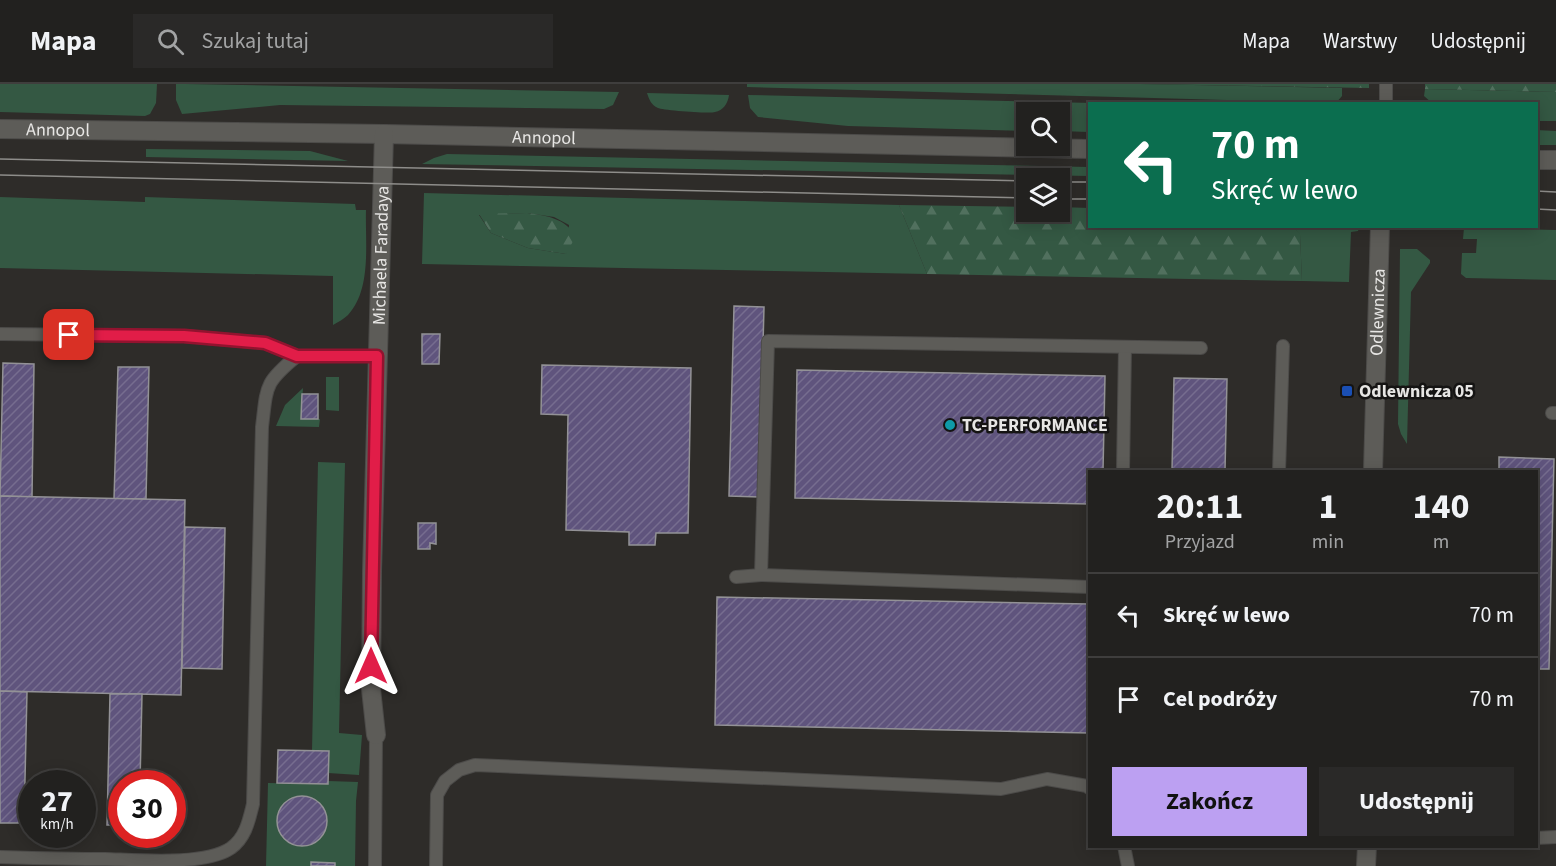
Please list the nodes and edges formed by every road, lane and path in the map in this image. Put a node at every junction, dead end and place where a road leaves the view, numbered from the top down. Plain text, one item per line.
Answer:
1 (1386, 84) edge
2 (1386, 102) edge
3 (0, 129) edge
4 (384, 134) junction
5 (1088, 149) edge
6 (1538, 160) edge
7 (1556, 160) edge
8 (1380, 228) edge
9 (0, 334) edge
10 (1283, 346) dead end
11 (1125, 347) junction
12 (1202, 348) dead end
13 (297, 356) junction
14 (377, 356) junction
15 (1123, 470) edge
16 (1279, 470) edge
17 (1373, 470) edge
18 (761, 575) junction
19 (736, 577) dead end
20 (1088, 587) edge
21 (376, 735) joint
22 (1088, 787) edge
23 (1556, 837) edge
24 (1538, 838) edge
25 (1125, 848) edge
26 (1367, 848) edge
27 (0, 857) edge
28 (375, 866) edge
29 (436, 866) edge
30 (1128, 866) edge
31 (1366, 866) edge

1 - 2 lane
3 - 4 street, Annopol
4 - 5 street, Annopol
4 - 14 street, Michaela Faradaya
6 - 7 street
8 - 17 street, Odlewnicza
9 - 13 lane
10 - 16 lane
11 - 12 lane
11 - 15 lane
11 - 18 lane
13 - 14 lane
13 - 27 lane
14 - 21 street, Michaela Faradaya
18 - 19 lane
18 - 20 lane
21 - 28 lane
22 - 29 lane
23 - 24 lane
25 - 30 lane
26 - 31 street

